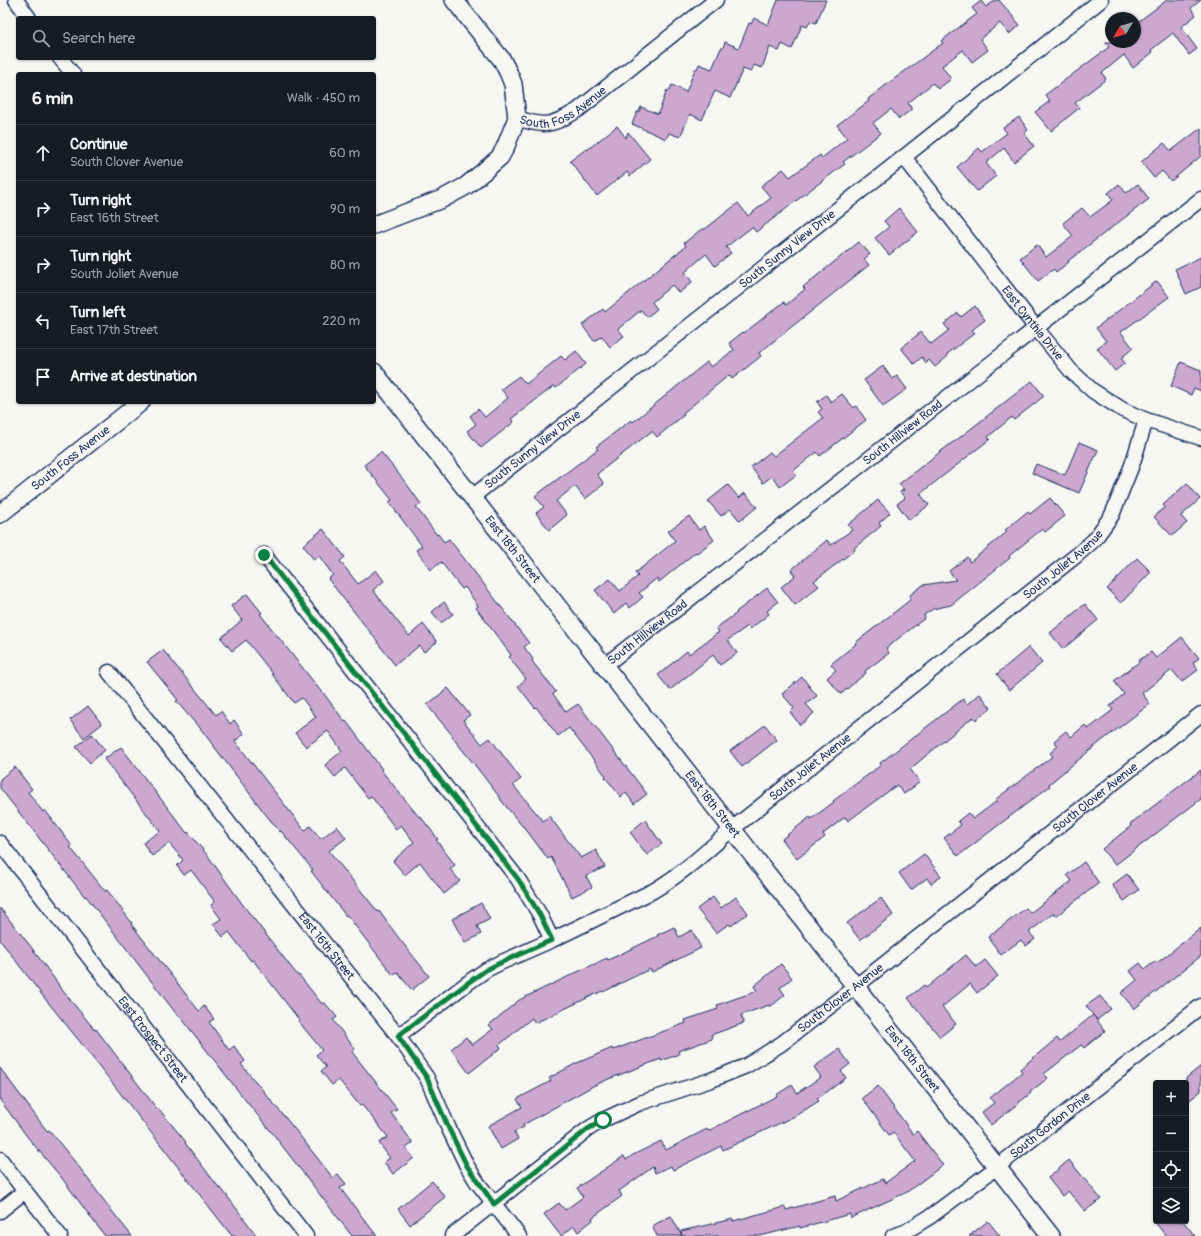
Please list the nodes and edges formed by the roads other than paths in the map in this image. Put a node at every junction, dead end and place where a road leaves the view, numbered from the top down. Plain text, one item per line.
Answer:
1 (16, 0) edge
2 (454, 0) edge
3 (716, 0) edge
4 (1101, 0) edge
5 (28, 16) edge
6 (62, 60) edge
7 (71, 72) edge
8 (517, 118) junction
9 (904, 157) junction
10 (1201, 199) edge
11 (376, 224) edge
12 (1036, 328) junction
13 (376, 375) edge
14 (138, 404) edge
15 (1146, 420) junction
16 (1201, 438) edge
17 (472, 496) junction
18 (0, 514) edge
19 (264, 555) dead end
20 (604, 666) junction
21 (109, 672) dead end
22 (1201, 714) edge
23 (732, 829) junction
24 (0, 843) edge
25 (552, 940) junction
26 (856, 987) junction
27 (1201, 1006) edge
28 (398, 1036) junction
29 (0, 1159) edge
30 (997, 1167) junction
31 (25, 1191) junction
32 (494, 1204) junction
33 (0, 1210) edge
34 (60, 1236) edge
35 (306, 1236) edge
36 (452, 1236) edge
37 (519, 1236) edge
38 (893, 1236) edge
39 (1052, 1236) edge

1 - 5 street
2 - 8 street
3 - 8 street, South Foss Avenue
4 - 9 street, South Sunny View Drive
6 - 7 street
8 - 11 street, South Foss Avenue
9 - 12 street, East Cynthia Drive
9 - 17 street, South Sunny View Drive
10 - 12 street, South Hillview Road
12 - 15 street, East Cynthia Drive
12 - 20 street, South Hillview Road
13 - 17 street, East 18th Street
14 - 18 street, South Foss Avenue
15 - 16 street, East Cynthia Drive
15 - 23 street, South Joliet Avenue
17 - 20 street, East 18th Street
19 - 25 street
20 - 23 street, East 18th Street
21 - 28 street, East 16th Street
22 - 26 street, South Clover Avenue
23 - 25 street, South Joliet Avenue
23 - 26 street, East 18th Street
24 - 35 street, East Prospect Street
25 - 28 street, South Joliet Avenue
26 - 30 street, East 18th Street
26 - 32 street, South Clover Avenue
27 - 30 street, South Gordon Drive
28 - 32 street, East 16th Street
29 - 31 street
30 - 38 street, South Gordon Drive
30 - 39 street, East 18th Street
31 - 33 street
31 - 34 street
32 - 36 street, South Clover Avenue
32 - 37 street, East 16th Street

